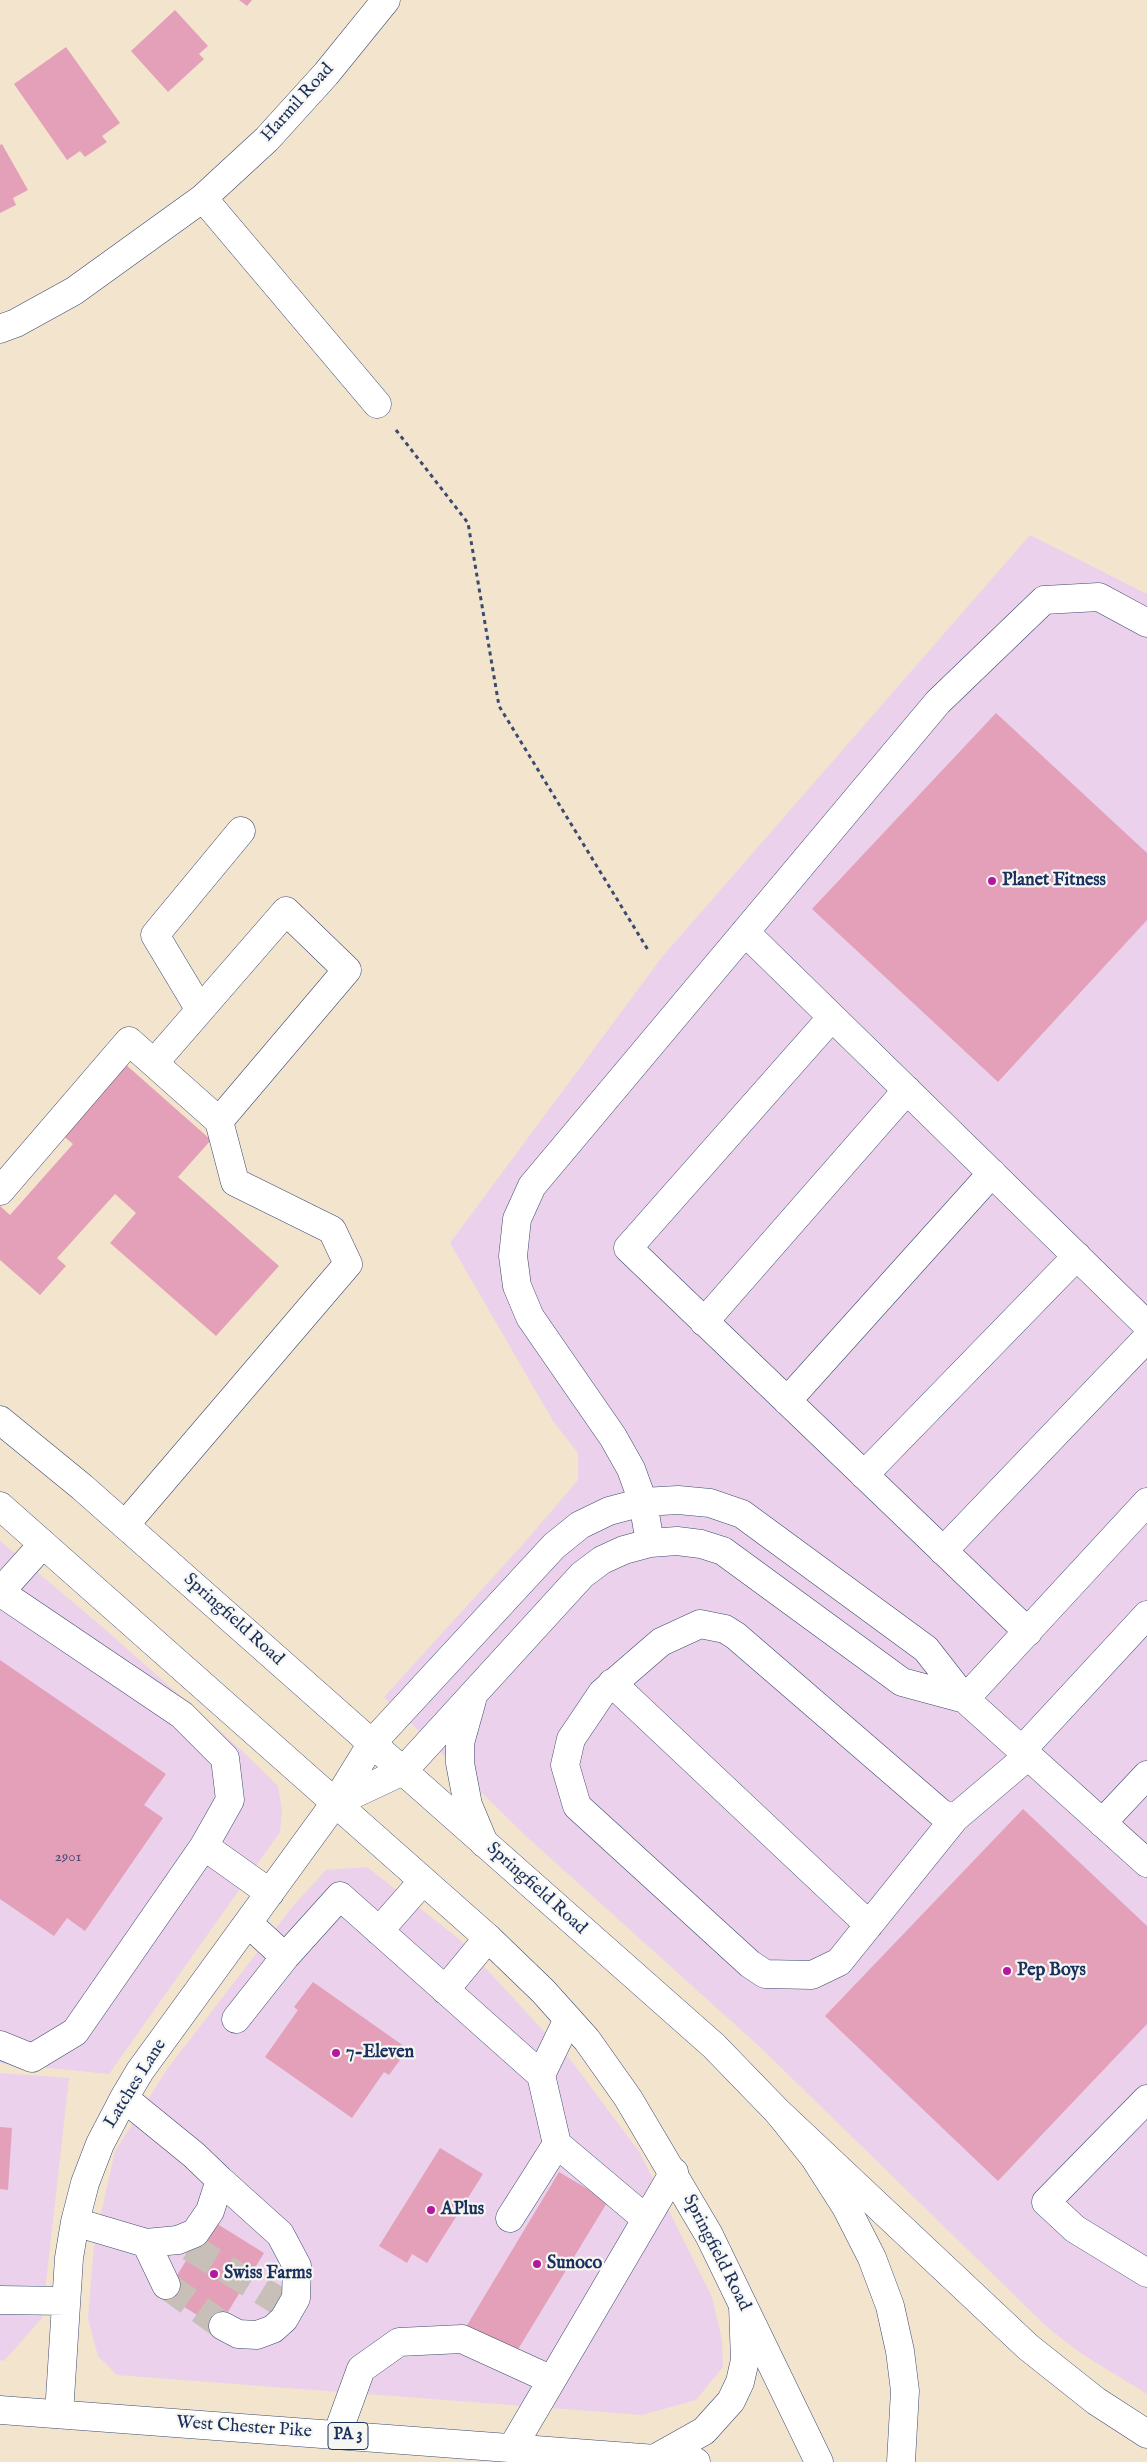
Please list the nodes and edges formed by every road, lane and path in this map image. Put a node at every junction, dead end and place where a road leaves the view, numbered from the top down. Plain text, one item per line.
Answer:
1 (386, 0) edge
2 (203, 198) junction
3 (0, 329) edge
4 (377, 404) joint
5 (1147, 623) edge
6 (241, 831) dead end
7 (745, 932) junction
8 (648, 950) dead end
9 (200, 1010) junction
10 (832, 1016) junction
11 (154, 1062) junction
12 (907, 1090) junction
13 (219, 1121) junction
14 (992, 1173) junction
15 (0, 1191) edge
16 (1077, 1256) junction
17 (704, 1322) junction
18 (1147, 1325) edge
19 (1147, 1338) edge
20 (787, 1401) junction
21 (0, 1420) edge
22 (864, 1475) junction
23 (643, 1502) junction
24 (1147, 1502) edge
25 (0, 1506) edge
26 (125, 1525) junction
27 (650, 1542) junction
28 (43, 1544) junction
29 (943, 1551) junction
30 (0, 1592) edge
31 (1147, 1614) edge
32 (1028, 1632) junction
33 (612, 1684) junction
34 (206, 1689) junction
35 (475, 1693) junction
36 (965, 1699) junction
37 (182, 1715) junction
38 (372, 1743) junction
39 (1025, 1753) junction
40 (403, 1771) junction
41 (1147, 1775) edge
42 (335, 1803) junction
43 (955, 1818) junction
44 (1102, 1823) junction
45 (484, 1843) junction
46 (204, 1846) junction
47 (1147, 1863) edge
48 (423, 1881) junction
49 (270, 1893) junction
50 (248, 1923) junction
51 (869, 1925) junction
52 (379, 1931) junction
53 (488, 1938) junction
54 (285, 1957) junction
55 (445, 1990) junction
56 (236, 2019) dead end
57 (568, 2019) junction
58 (0, 2045) edge
59 (542, 2075) junction
60 (124, 2098) junction
61 (1147, 2099) edge
62 (778, 2112) junction
63 (557, 2144) junction
64 (674, 2172) junction
65 (220, 2180) junction
66 (510, 2218) dead end
67 (646, 2219) junction
68 (75, 2222) junction
69 (146, 2243) junction
70 (1144, 2267) edge
71 (166, 2284) tunnel mouth
72 (0, 2300) edge
73 (66, 2301) junction
74 (743, 2306) junction
75 (223, 2326) tunnel mouth
76 (552, 2380) junction
77 (0, 2410) edge
78 (58, 2414) junction
79 (1147, 2434) edge
80 (338, 2435) junction
81 (512, 2448) junction
82 (654, 2459) junction
83 (696, 2462) edge
84 (819, 2462) edge
85 (900, 2462) edge

1 - 2 main road, Harmil Road
2 - 3 main road, Harmil Road
2 - 4 main road
4 - 8 path
5 - 7 main road
6 - 9 main road
7 - 10 main road
7 - 23 main road
9 - 11 main road
9 - 13 main road
10 - 12 main road
10 - 17 main road
11 - 13 main road
11 - 15 main road
12 - 14 main road
12 - 17 main road
13 - 26 main road
14 - 16 main road
14 - 20 main road
16 - 18 main road
16 - 22 main road
17 - 20 main road
19 - 29 main road
20 - 22 main road
21 - 26 main road, Springfield Road
22 - 29 main road
23 - 27 main road
23 - 36 main road, Latches Lane
23 - 38 main road, Latches Lane
24 - 32 main road
25 - 28 main road, Springfield Road
26 - 38 main road, Springfield Road
27 - 35 main road
27 - 36 main road
28 - 30 main road
28 - 34 main road, Springfield Road
29 - 32 main road
30 - 37 main road
31 - 39 main road
32 - 36 main road
33 - 43 main road
33 - 51 main road
33 - 51 main road
34 - 37 main road
34 - 42 main road, Springfield Road
35 - 40 main road
35 - 45 main road
36 - 39 main road, Latches Lane
37 - 46 main road
38 - 40 main road, Springfield Road
38 - 42 main road, Latches Lane
39 - 43 main road
39 - 44 main road, Latches Lane
40 - 42 main road, Latches Lane
40 - 45 main road, Springfield Road
41 - 44 main road
42 - 48 main road, Springfield Road
42 - 49 main road, Latches Lane
43 - 51 main road
44 - 47 main road, Latches Lane
45 - 62 main road, Springfield Road
46 - 49 main road
46 - 58 main road
48 - 52 main road
48 - 53 main road, Springfield Road
49 - 50 main road, Latches Lane
50 - 54 main road
50 - 60 main road, Latches Lane
52 - 54 main road
52 - 55 main road
53 - 55 main road
53 - 57 main road, Springfield Road
54 - 56 main road
55 - 59 main road
57 - 59 main road
57 - 64 main road, Springfield Road
59 - 63 main road
60 - 65 main road
60 - 68 main road, Latches Lane
61 - 70 main road
62 - 79 main road
62 - 85 main road, Springfield Road
63 - 66 main road
63 - 67 main road
64 - 67 main road
64 - 74 main road, Springfield Road
65 - 69 main road
65 - 75 main road
67 - 76 main road
68 - 69 main road
68 - 73 main road, Latches Lane
69 - 71 main road
72 - 73 main road
73 - 78 main road, Latches Lane
74 - 82 main road
74 - 84 main road, Springfield Road
76 - 80 main road
76 - 81 main road
77 - 78 main road, West Chester Pike / PA 3
78 - 80 main road, West Chester Pike / PA 3
80 - 81 main road, West Chester Pike / PA 3
81 - 82 main road, West Chester Pike / PA 3
82 - 83 main road, West Chester Pike / PA 3

